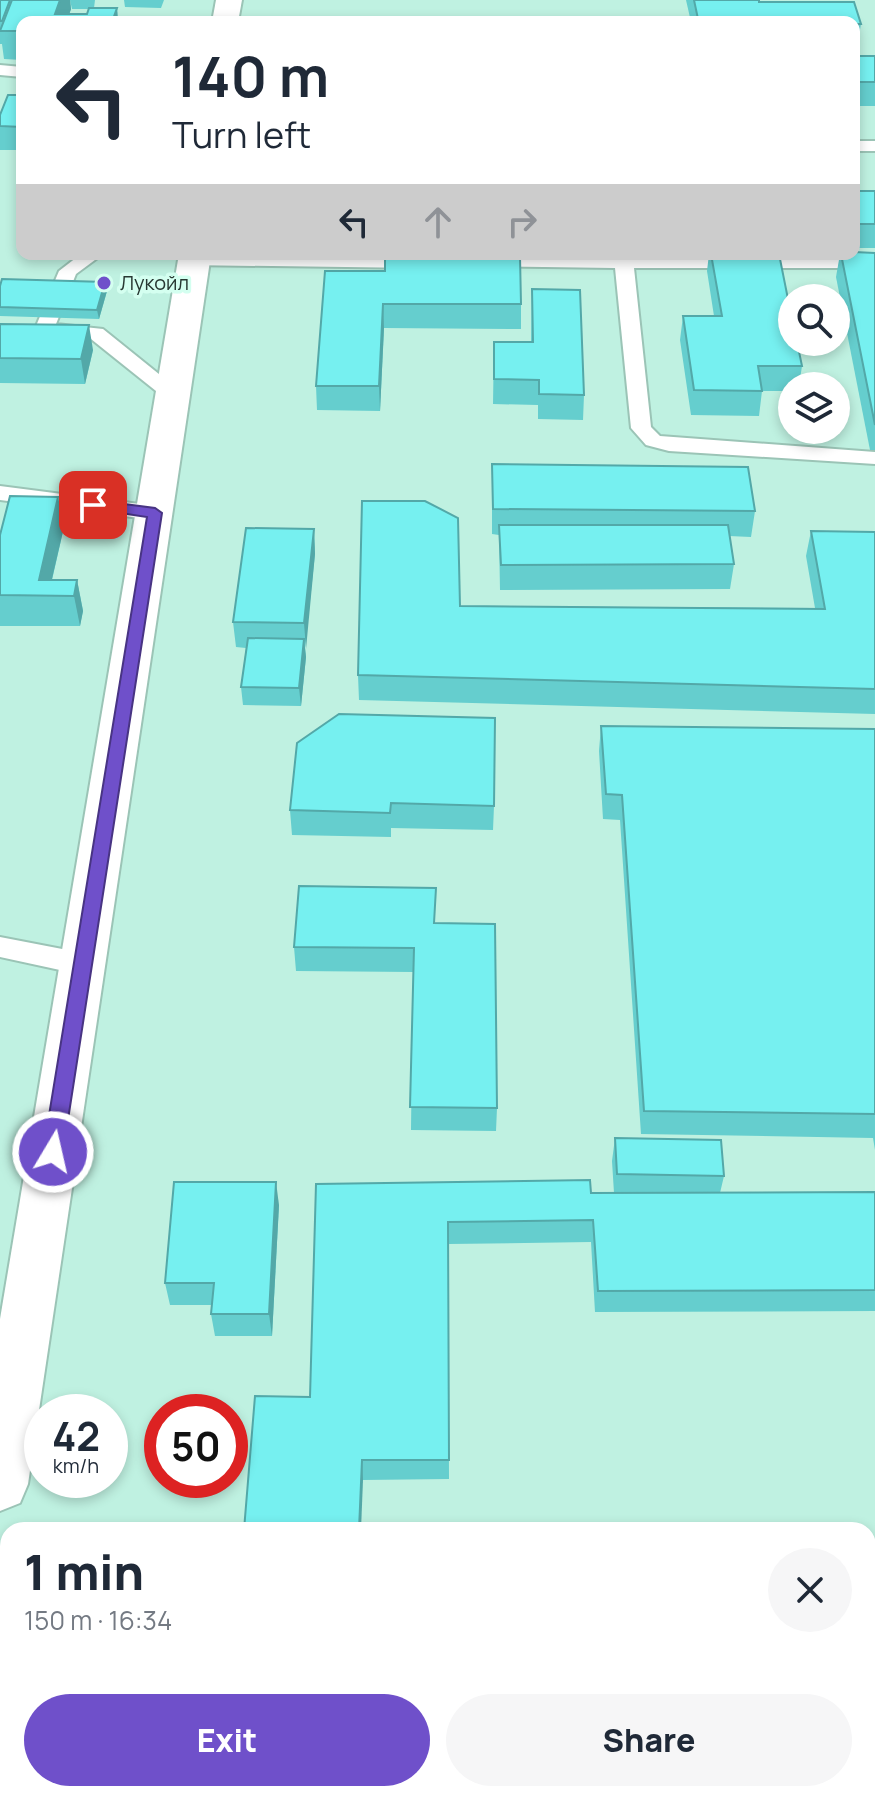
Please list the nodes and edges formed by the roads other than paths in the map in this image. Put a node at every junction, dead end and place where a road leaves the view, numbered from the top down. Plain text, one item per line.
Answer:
1 (85, 260) edge
2 (195, 260) edge
3 (314, 260) edge
4 (433, 262) edge
5 (465, 262) edge
6 (624, 262) junction
7 (875, 262) edge
8 (173, 395) junction
9 (875, 458) edge
10 (0, 493) edge
11 (155, 513) junction
12 (0, 947) edge
13 (83, 964) junction
14 (0, 1484) edge

1 - 8 lane
2 - 8 main road
3 - 4 lane
5 - 6 lane
6 - 7 lane
6 - 9 lane
8 - 11 main road
10 - 11 lane
11 - 13 main road
12 - 13 lane
13 - 14 main road

